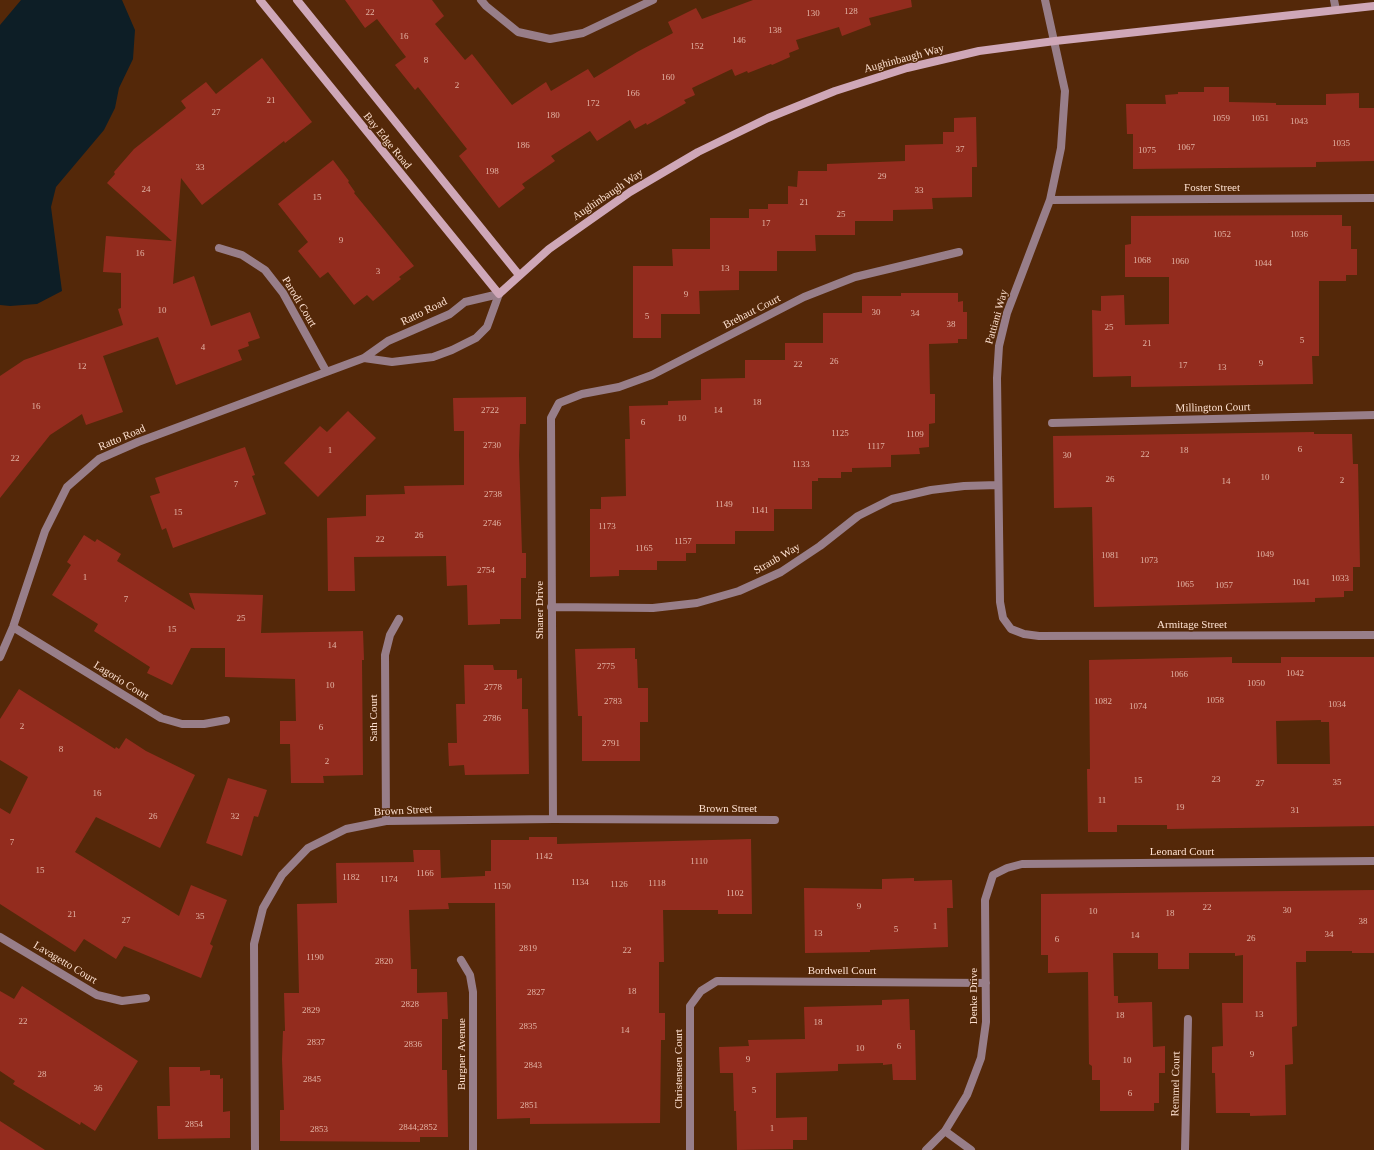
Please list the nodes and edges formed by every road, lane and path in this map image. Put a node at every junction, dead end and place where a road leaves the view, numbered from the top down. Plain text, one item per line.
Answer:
1 (260, 0) edge
2 (297, 0) edge
3 (481, 0) edge
4 (653, 0) edge
5 (1045, 0) edge
6 (1334, 0) edge
7 (1374, 6) edge
8 (1336, 10) junction
9 (1055, 41) junction
10 (1374, 198) edge
11 (1050, 200) junction
12 (219, 248) dead end
13 (959, 252) dead end
14 (519, 275) junction
15 (499, 294) junction
16 (364, 358) junction
17 (326, 371) junction
18 (559, 403) joint
19 (1374, 415) edge
20 (1052, 423) dead end
21 (998, 485) junction
22 (551, 606) junction
23 (399, 619) dead end
24 (13, 627) junction
25 (1011, 629) joint
26 (1374, 635) edge
27 (0, 657) edge
28 (226, 720) dead end
29 (553, 819) junction
30 (775, 820) dead end
31 (386, 821) junction
32 (1374, 861) edge
33 (993, 875) joint
34 (0, 937) edge
35 (461, 960) dead end
36 (986, 983) junction
37 (701, 991) joint
38 (146, 998) dead end
39 (1188, 1019) dead end
40 (945, 1131) junction
41 (255, 1150) edge
42 (474, 1150) edge
43 (690, 1150) edge
44 (926, 1150) edge
45 (971, 1150) edge
46 (1185, 1150) edge

1 - 15 main road, Bay Edge Road
2 - 14 main road, Bay Edge Road
3 - 4 street
5 - 9 street, Pattiani Way
6 - 8 street
7 - 8 main road, Aughinbaugh Way
8 - 9 main road, Aughinbaugh Way
9 - 11 street, Pattiani Way
9 - 14 main road, Aughinbaugh Way
10 - 11 street, Foster Street
11 - 21 street, Pattiani Way
12 - 17 street, Parodi Court
13 - 18 street, Brehaut Court
14 - 15 main road, Aughinbaugh Way
15 - 16 street, Ratto Road
15 - 16 street, Ratto Road
16 - 17 street, Ratto Road
17 - 24 street, Ratto Road
18 - 22 street, Shaner Drive
19 - 20 street, Millington Court
21 - 22 street, Straub Way
21 - 25 street, Pattiani Way
22 - 29 street, Shaner Drive
23 - 31 street, Sath Court
24 - 27 street, Ratto Road
24 - 28 street, Lagorio Court
25 - 26 street, Armitage Street
29 - 30 street, Brown Street
29 - 31 street, Brown Street
31 - 41 street, Brown Street
32 - 33 street, Leonard Court
33 - 36 street, Denke Drive
34 - 38 street, Lavagetto Court
35 - 42 street, Burgner Avenue
36 - 37 street, Bordwell Court
36 - 40 street, Denke Drive
37 - 43 street, Christensen Court
39 - 46 street, Remmel Court
40 - 44 street, Denke Drive
40 - 45 street

